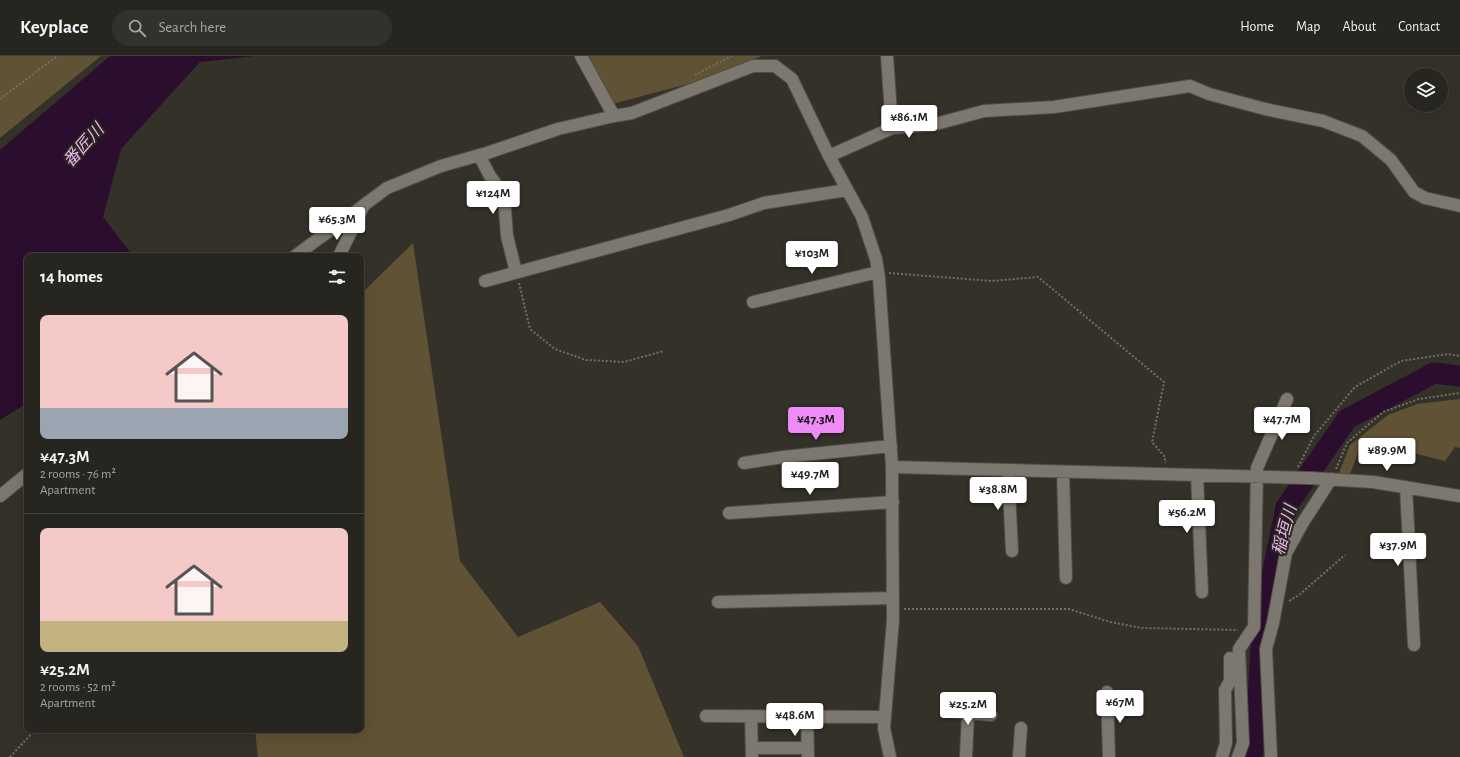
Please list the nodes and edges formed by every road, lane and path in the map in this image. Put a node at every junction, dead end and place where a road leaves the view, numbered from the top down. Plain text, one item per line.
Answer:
1 (57, 56) edge
2 (581, 56) edge
3 (887, 56) edge
4 (0, 99) edge
5 (614, 116) junction
6 (892, 128) junction
7 (478, 155) junction
8 (829, 156) junction
9 (847, 190) junction
10 (364, 205) junction
11 (1460, 206) edge
12 (299, 253) edge
13 (341, 253) edge
14 (516, 272) junction
15 (878, 272) junction
16 (485, 281) dead end
17 (753, 302) dead end
18 (664, 352) dead end
19 (1460, 356) edge
20 (1460, 393) edge
21 (1287, 399) dead end
22 (891, 446) junction
23 (744, 463) dead end
24 (892, 467) junction
25 (1008, 470) junction
26 (1063, 472) junction
27 (1166, 474) junction
28 (1197, 475) junction
29 (24, 476) edge
30 (1256, 476) junction
31 (1294, 477) junction
32 (1331, 480) junction
33 (24, 486) edge
34 (1406, 487) junction
35 (0, 496) edge
36 (1460, 496) edge
37 (0, 499) edge
38 (893, 502) junction
39 (729, 513) dead end
40 (1012, 551) dead end
41 (1345, 555) dead end
42 (1066, 578) dead end
43 (1202, 592) dead end
44 (718, 602) dead end
45 (893, 603) junction
46 (1276, 609) junction
47 (1252, 630) junction
48 (1414, 645) dead end
49 (1230, 658) dead end
50 (1107, 692) dead end
51 (947, 712) dead end
52 (968, 714) junction
53 (991, 715) dead end
54 (706, 716) dead end
55 (751, 716) junction
56 (807, 716) junction
57 (885, 717) junction
58 (1021, 728) dead end
59 (32, 733) edge
60 (752, 752) edge
61 (807, 753) edge
62 (10, 757) edge
63 (890, 757) edge
64 (966, 757) edge
65 (1019, 757) edge
66 (1109, 757) edge
67 (1222, 757) edge
68 (1238, 757) edge
69 (1271, 757) edge

1 - 4 path
2 - 5 street
3 - 6 street
5 - 7 street
5 - 8 street
6 - 8 street
6 - 11 street
7 - 10 street
7 - 14 street
8 - 9 street
9 - 14 street
9 - 15 street
10 - 12 street
10 - 13 street
14 - 16 street
14 - 18 path
15 - 17 street
15 - 22 street
15 - 27 path
19 - 31 path
20 - 32 path
21 - 30 street
22 - 23 street
22 - 24 street
24 - 25 street
24 - 38 street
25 - 26 street
25 - 40 street
26 - 27 street
26 - 42 street
27 - 28 street
28 - 30 street
28 - 43 street
29 - 35 street
30 - 31 street
30 - 47 street
31 - 32 street
32 - 34 street
32 - 46 street
33 - 37 street
34 - 36 street
34 - 48 street
38 - 39 street
38 - 45 street
41 - 46 path
44 - 45 street
45 - 47 path
45 - 57 street
46 - 69 street
47 - 68 street
49 - 67 street
50 - 66 street
51 - 52 street
52 - 53 street
52 - 64 street
54 - 55 street
55 - 56 street
55 - 60 street
56 - 57 street
56 - 61 street
57 - 63 street
58 - 65 street
59 - 62 path
60 - 61 street

